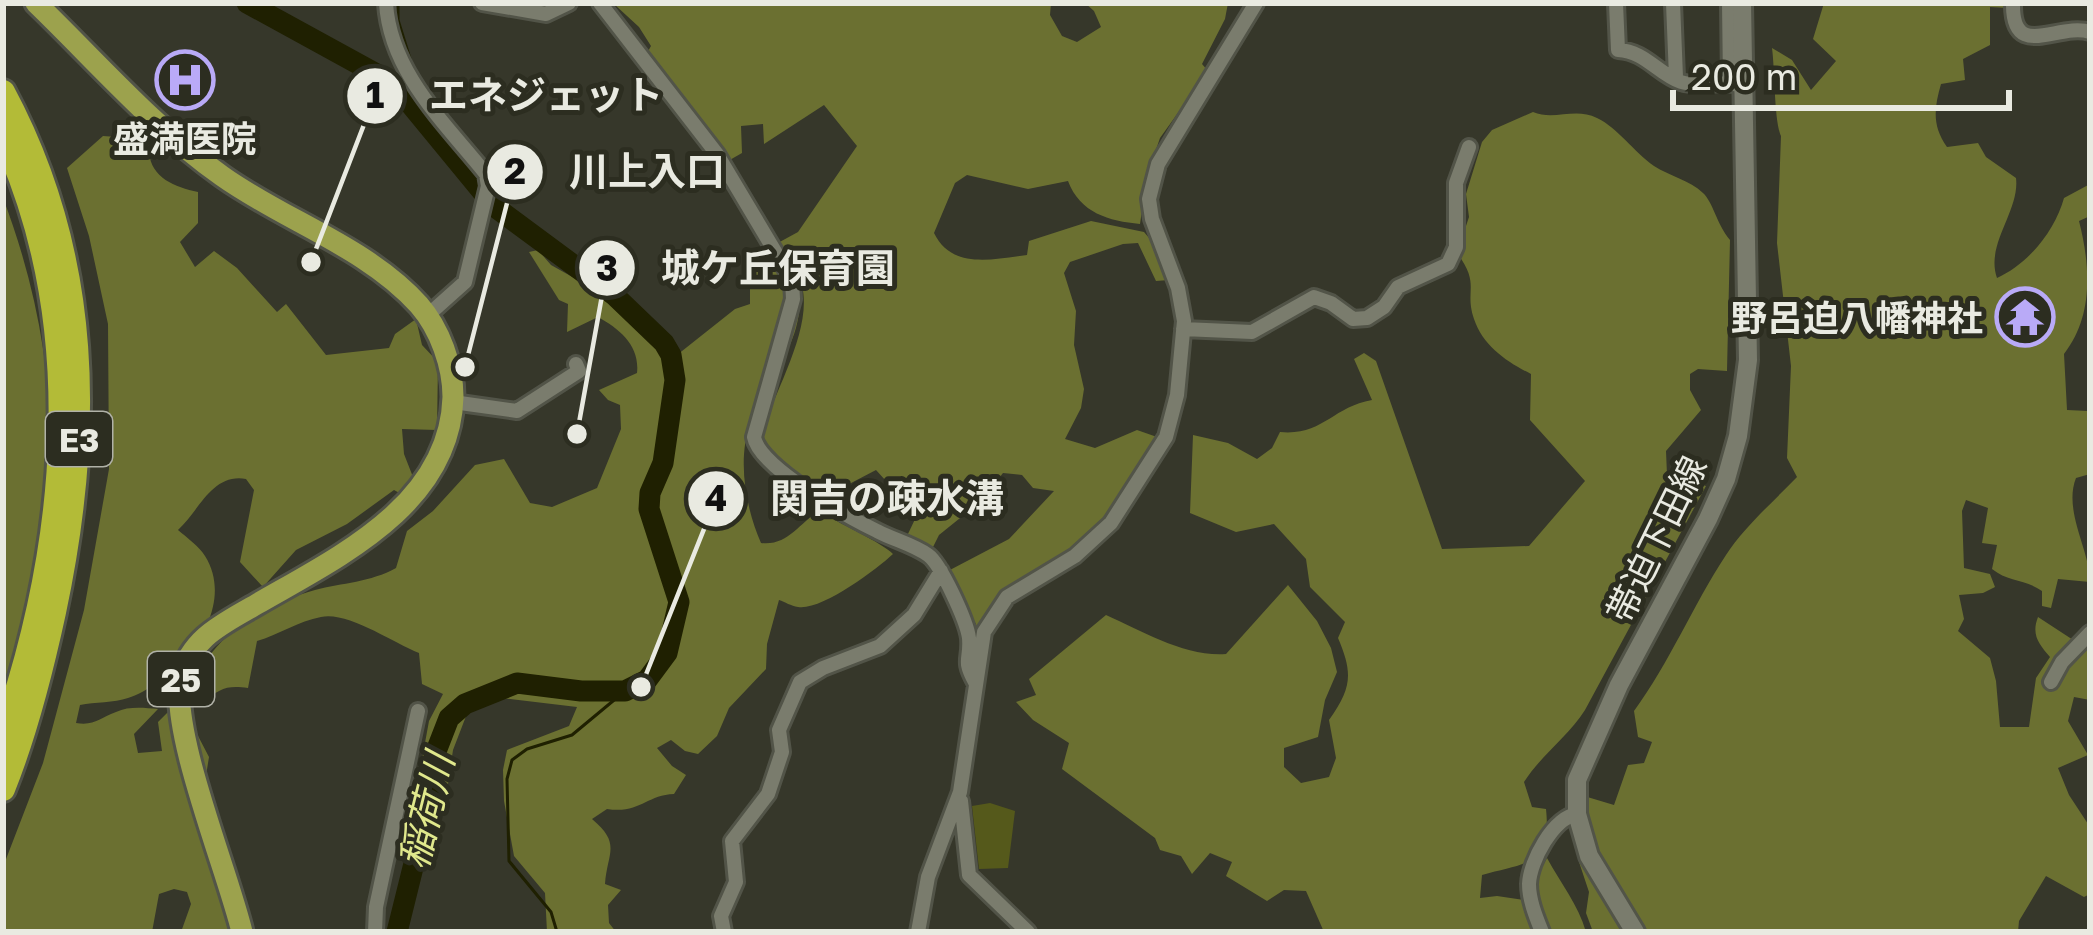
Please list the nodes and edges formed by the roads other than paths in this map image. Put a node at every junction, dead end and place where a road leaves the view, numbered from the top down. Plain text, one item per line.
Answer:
1 (36, 3) edge
2 (386, 3) edge
3 (482, 3) edge
4 (569, 3) edge
5 (599, 3) edge
6 (1256, 3) edge
7 (1616, 3) edge
8 (1673, 3) edge
9 (1730, 3) edge
10 (1742, 3) edge
11 (2013, 3) edge
12 (2090, 32) edge
13 (1676, 77) junction
14 (1736, 84) junction
15 (3, 92) edge
16 (3, 136) edge
17 (1469, 147) dead end
18 (428, 316) junction
19 (1184, 329) junction
20 (576, 364) dead end
21 (452, 402) junction
22 (941, 571) junction
23 (2090, 632) edge
24 (975, 682) junction
25 (2051, 682) dead end
26 (418, 711) dead end
27 (3, 734) edge
28 (3, 789) edge
29 (960, 792) junction
30 (1577, 814) junction
31 (242, 932) edge
32 (375, 932) edge
33 (724, 932) edge
34 (918, 932) edge
35 (1028, 932) edge
36 (1542, 932) edge
37 (1635, 932) edge

1 - 18 main road, 25
2 - 18 street
3 - 4 street
5 - 22 street
6 - 19 street
7 - 13 street
8 - 13 street
9 - 14 street
10 - 14 main road, 帯迫下田線
11 - 12 street
13 - 14 street
14 - 30 main road, 帯迫下田線
15 - 28 highway, E3
16 - 27 highway, E3
17 - 19 street
18 - 21 main road, 25
19 - 24 street
20 - 21 street
21 - 31 main road, 25
22 - 24 street
22 - 33 street
23 - 25 street
24 - 29 street
26 - 32 street
29 - 34 street
29 - 35 street
30 - 36 street
30 - 37 main road, 帯迫下田線

